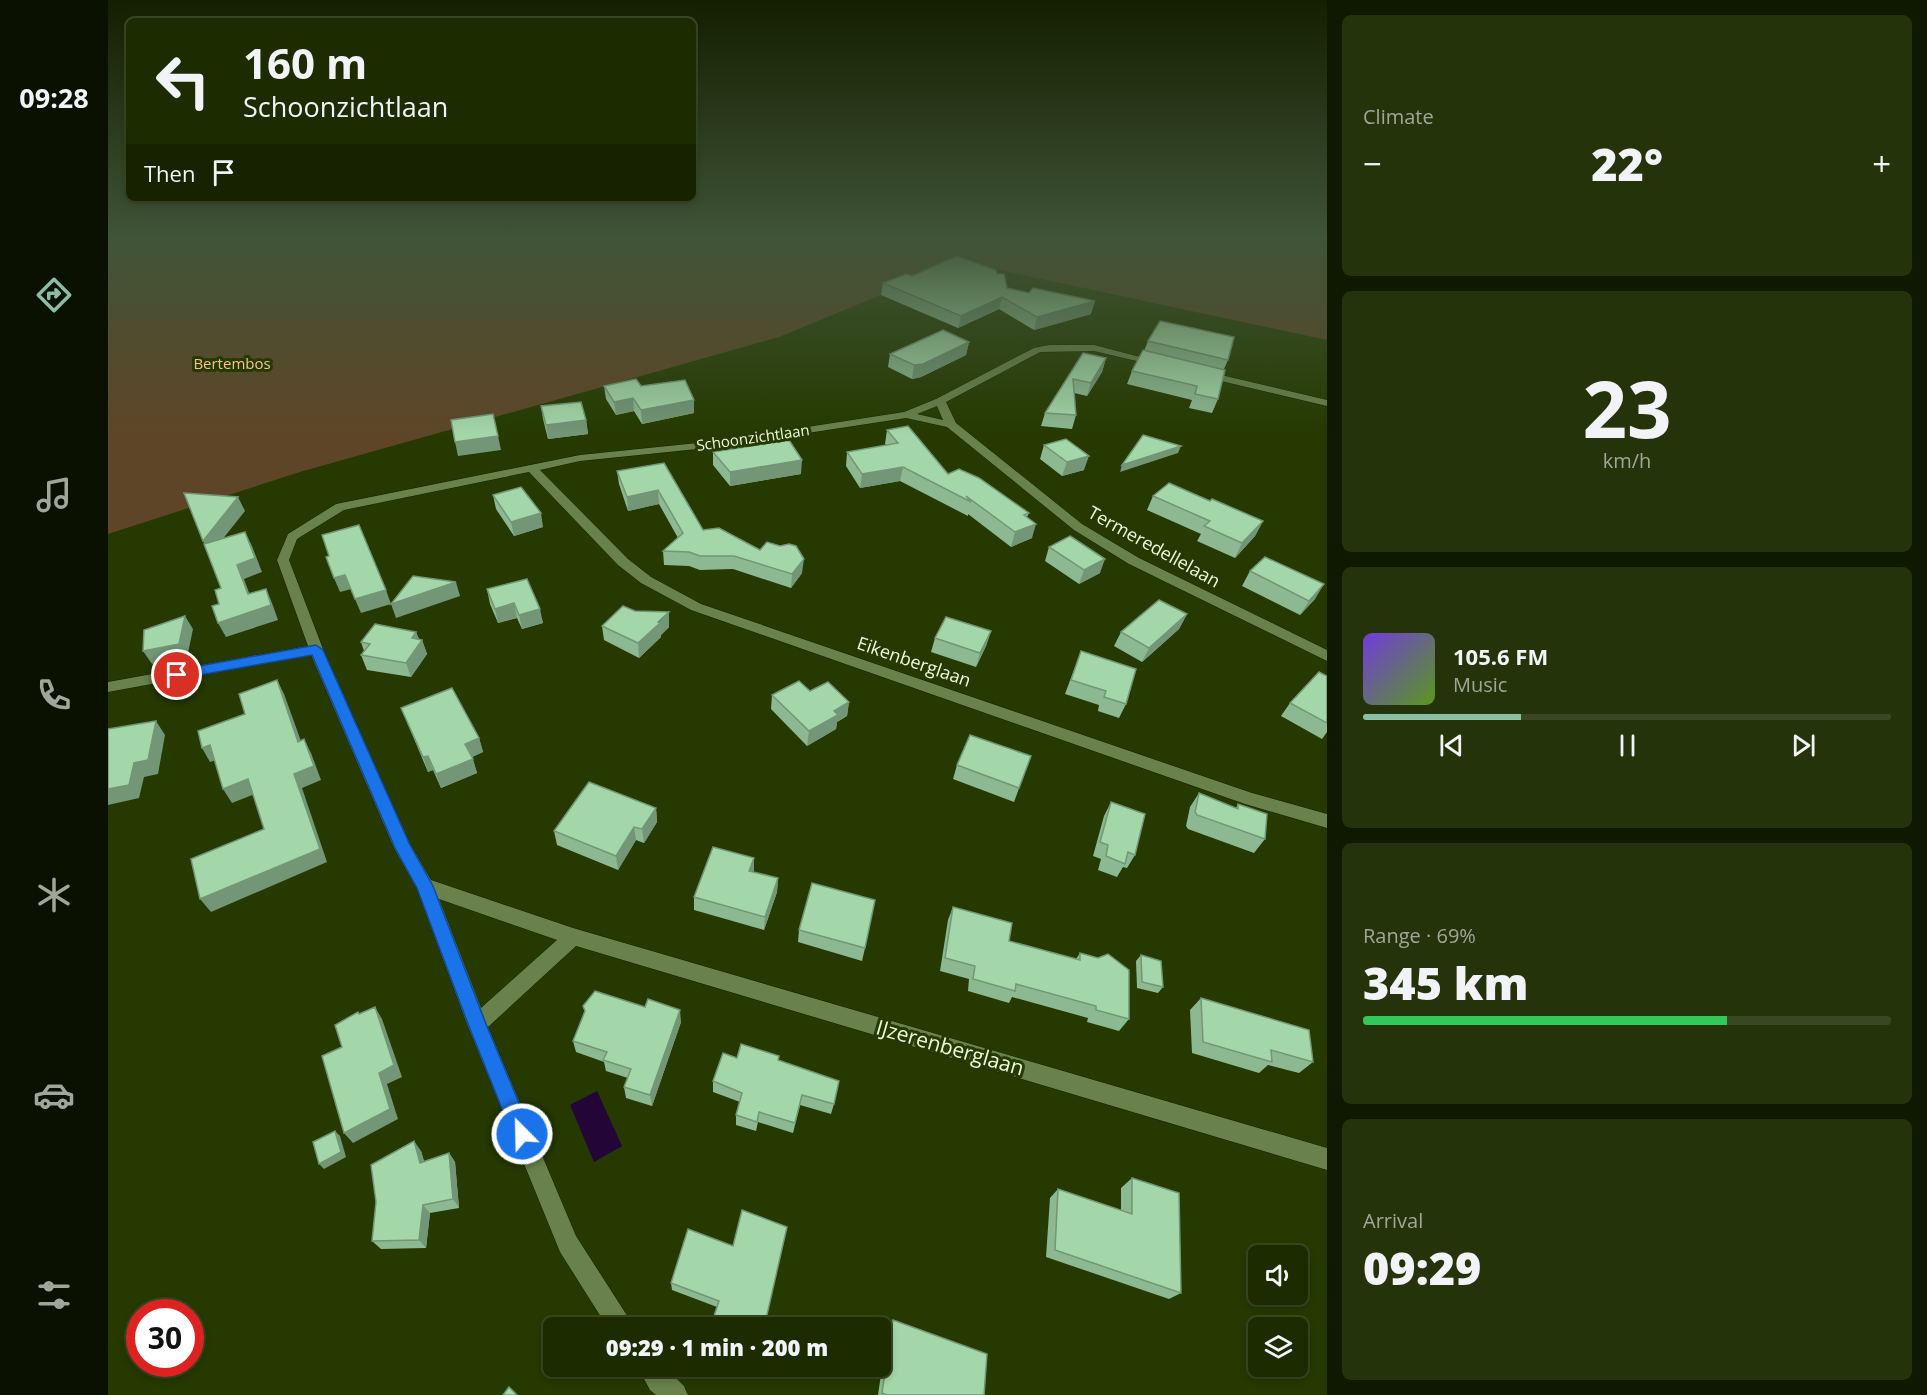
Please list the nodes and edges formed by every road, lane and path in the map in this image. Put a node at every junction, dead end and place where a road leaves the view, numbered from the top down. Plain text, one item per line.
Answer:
1 (940, 401) junction
2 (1327, 403) edge
3 (906, 415) junction
4 (951, 424) junction
5 (531, 467) junction
6 (316, 650) junction
7 (1327, 656) edge
8 (108, 687) edge
9 (1327, 821) edge
10 (425, 886) junction
11 (573, 937) junction
12 (477, 1024) junction
13 (1327, 1159) edge
14 (616, 1317) edge
15 (656, 1377) edge
16 (675, 1395) edge

1 - 2 street, Schoonzichtlaan
1 - 3 street, Schoonzichtlaan
1 - 4 street, Termeredellelaan
3 - 4 street, Termeredellelaan
3 - 5 street, Schoonzichtlaan
4 - 7 street, Termeredellelaan
5 - 6 street, Schoonzichtlaan
5 - 9 street, Eikenberglaan
6 - 8 street
6 - 10 street, Schoonzichtlaan
10 - 11 street, IJzerenberglaan
10 - 12 street, Schoonzichtlaan
11 - 12 street
11 - 13 street, IJzerenberglaan
12 - 14 street, Schoonzichtlaan
15 - 16 street

